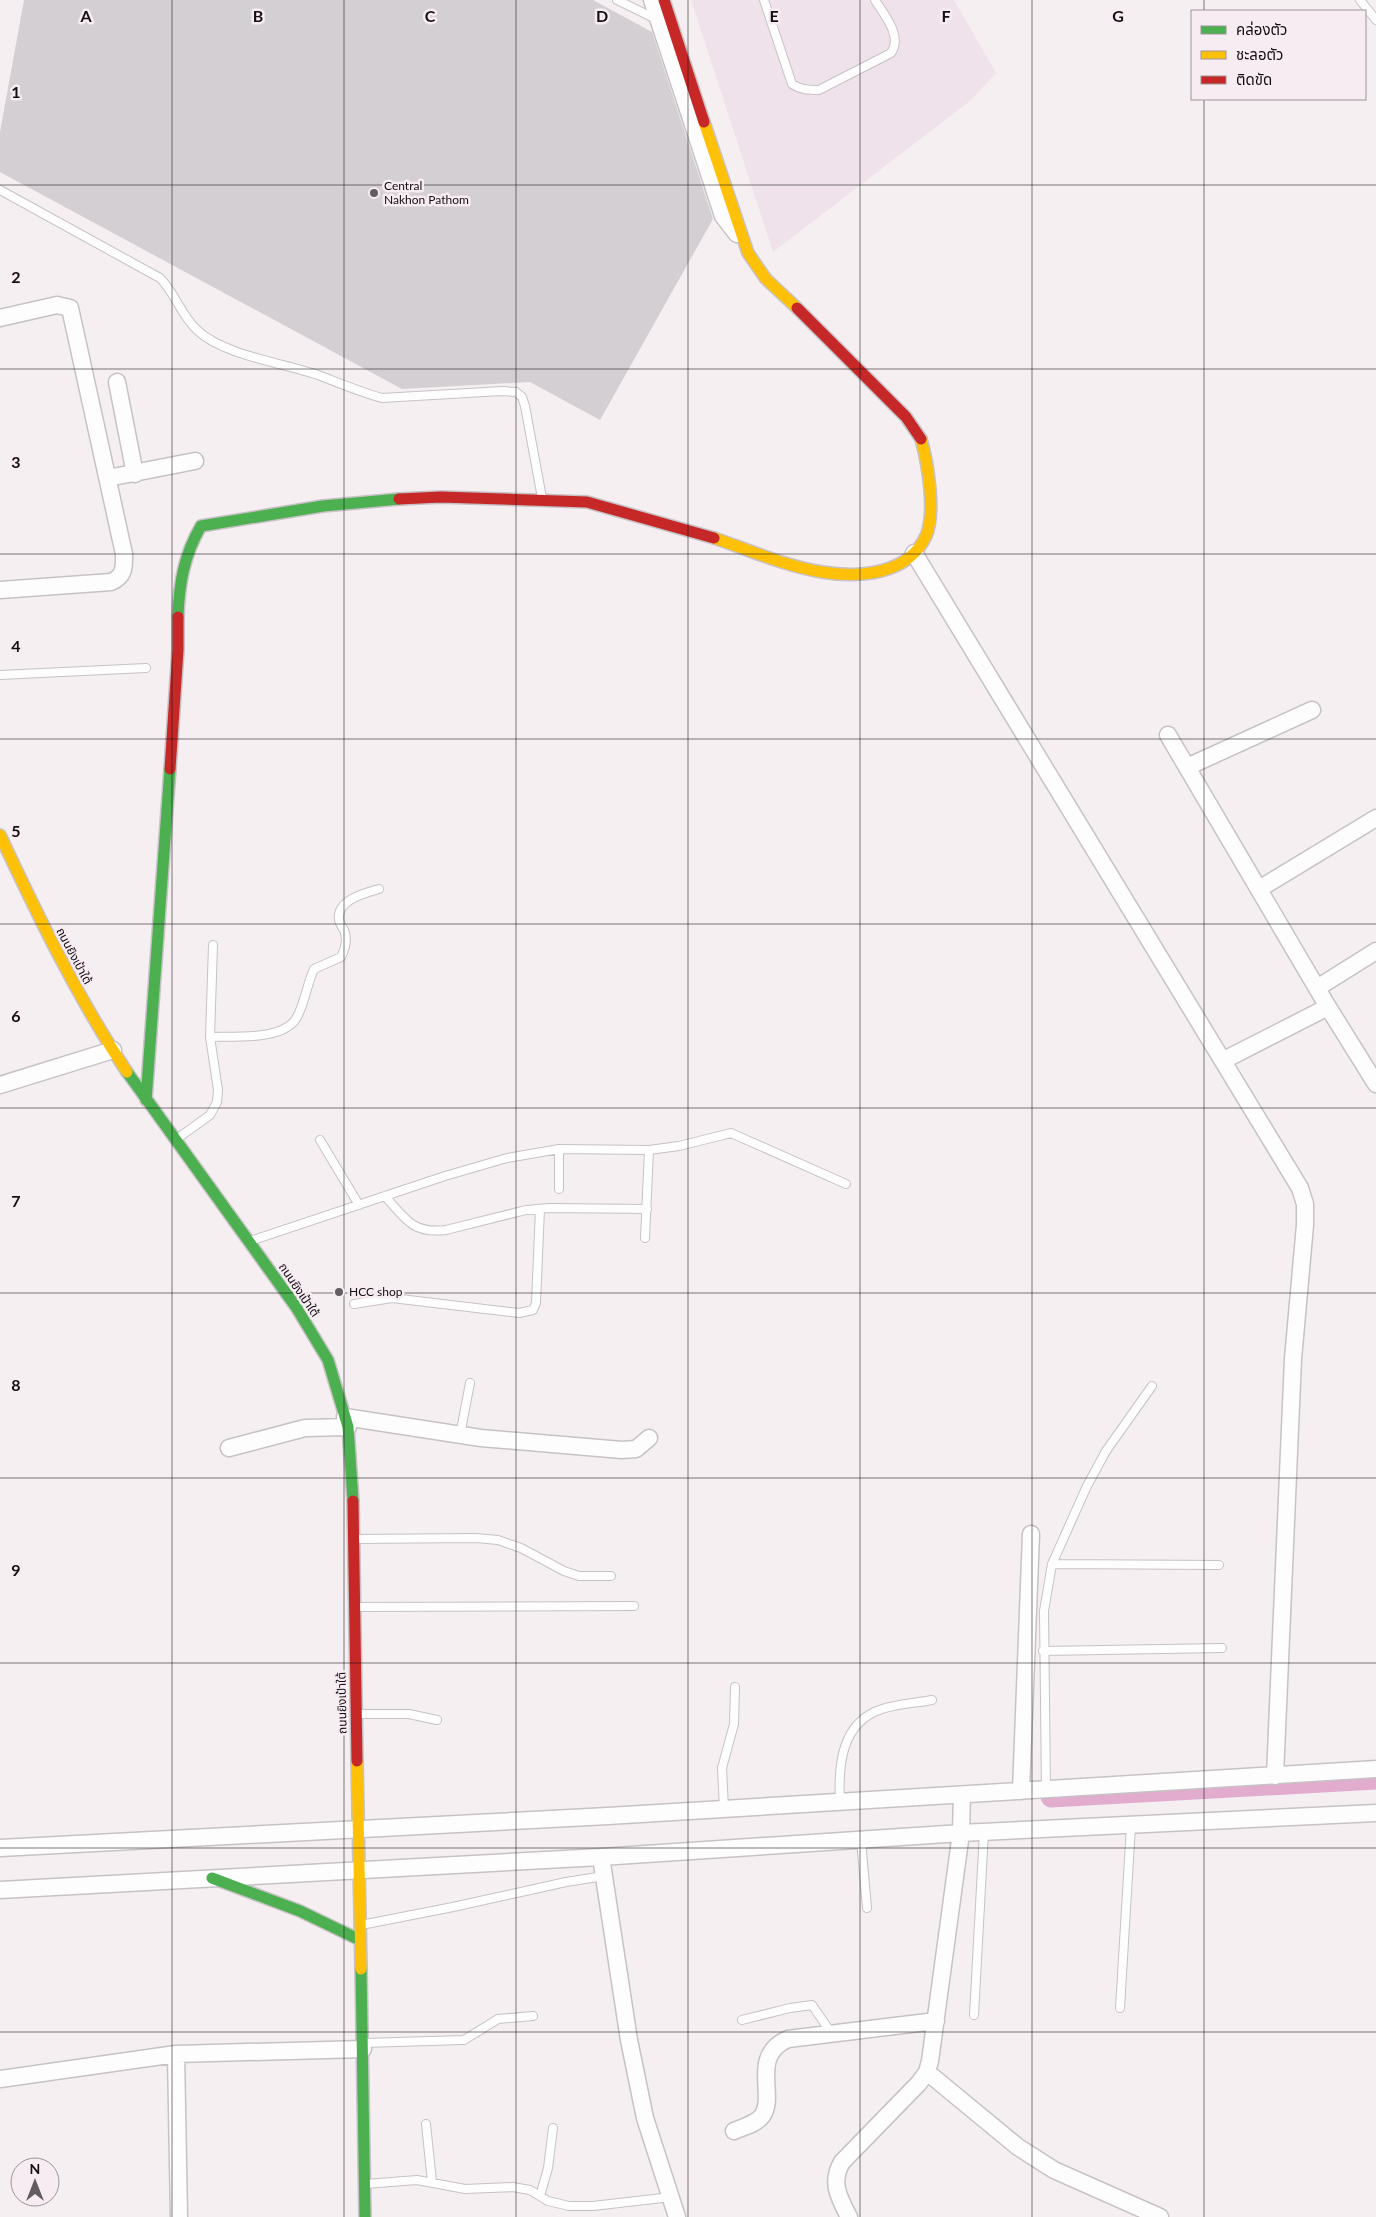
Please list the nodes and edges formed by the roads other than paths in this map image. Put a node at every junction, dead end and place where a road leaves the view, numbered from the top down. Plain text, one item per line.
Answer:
1 (617, 0) edge
2 (652, 0) edge
3 (664, 0) edge
4 (764, 0) edge
5 (875, 0) edge
6 (1360, 0) edge
7 (664, 19) junction
8 (1376, 20) edge
9 (0, 190) edge
10 (744, 244) joint
11 (0, 318) edge
12 (117, 382) dead end
13 (195, 461) dead end
14 (135, 474) junction
15 (108, 478) junction
16 (542, 501) junction
17 (914, 553) junction
18 (0, 590) edge
19 (146, 668) dead end
20 (0, 675) edge
21 (1312, 710) dead end
22 (1168, 734) dead end
23 (1187, 767) junction
24 (1376, 818) edge
25 (0, 835) edge
26 (379, 889) dead end
27 (1259, 889) junction
28 (213, 945) dead end
29 (1376, 951) edge
30 (1317, 988) junction
31 (1328, 1007) junction
32 (210, 1037) junction
33 (113, 1050) junction
34 (1224, 1060) junction
35 (1371, 1067) edge
36 (1376, 1084) edge
37 (0, 1085) edge
38 (146, 1100) junction
39 (176, 1140) junction
40 (320, 1140) dead end
41 (559, 1149) junction
42 (649, 1150) junction
43 (846, 1184) dead end
44 (559, 1189) dead end
45 (384, 1196) junction
46 (359, 1204) junction
47 (540, 1209) junction
48 (647, 1209) junction
49 (645, 1238) dead end
50 (248, 1241) junction
51 (354, 1304) dead end
52 (470, 1383) dead end
53 (1152, 1386) dead end
54 (346, 1422) junction
55 (460, 1435) junction
56 (649, 1438) dead end
57 (229, 1448) dead end
58 (1031, 1534) dead end
59 (354, 1539) junction
60 (1052, 1564) junction
61 (1219, 1565) dead end
62 (611, 1576) dead end
63 (634, 1606) dead end
64 (354, 1607) junction
65 (1222, 1648) dead end
66 (1043, 1651) junction
67 (735, 1687) dead end
68 (932, 1700) dead end
69 (356, 1714) junction
70 (437, 1720) dead end
71 (1376, 1769) edge
72 (1275, 1776) junction
73 (1046, 1790) junction
74 (1021, 1791) junction
75 (962, 1797) junction
76 (840, 1802) junction
77 (724, 1809) junction
78 (1376, 1813) edge
79 (1131, 1826) junction
80 (961, 1829) junction
81 (357, 1830) junction
82 (984, 1832) junction
83 (862, 1840) junction
84 (0, 1848) edge
85 (601, 1857) junction
86 (358, 1870) junction
87 (604, 1876) junction
88 (212, 1878) junction
89 (0, 1890) edge
90 (867, 1908) dead end
91 (359, 1926) junction
92 (360, 1940) junction
93 (1120, 2008) dead end
94 (974, 2015) dead end
95 (533, 2016) dead end
96 (742, 2020) dead end
97 (936, 2021) junction
98 (832, 2034) junction
99 (363, 2046) junction
100 (176, 2054) junction
101 (927, 2072) junction
102 (0, 2079) edge
103 (426, 2124) dead end
104 (553, 2128) dead end
105 (734, 2131) dead end
106 (432, 2182) junction
107 (364, 2184) junction
108 (540, 2196) junction
109 (671, 2197) junction
110 (179, 2217) edge
111 (365, 2217) edge
112 (677, 2217) edge
113 (849, 2217) edge
114 (1160, 2217) edge

1 - 7 lane
2 - 7 street
3 - 7 street
4 - 5 lane
6 - 8 lane
7 - 10 street
9 - 16 lane
10 - 17 street
11 - 15 street
12 - 14 street
13 - 14 street
14 - 15 street
15 - 18 street
16 - 17 street
16 - 38 street
17 - 34 street
19 - 20 lane
21 - 23 street
22 - 23 street
23 - 27 street
24 - 27 street
25 - 33 street, ถนนยิงเป้าใต้
26 - 32 lane
27 - 30 street
28 - 32 lane
29 - 30 street
30 - 31 street
31 - 34 street
31 - 35 street
32 - 39 lane
33 - 37 street
33 - 38 street, ถนนยิงเป้าใต้
34 - 72 street
35 - 36 street
38 - 39 street, ถนนยิงเป้าใต้
39 - 50 street, ถนนยิงเป้าใต้
40 - 46 lane
41 - 42 lane
41 - 44 lane
41 - 45 lane
42 - 43 lane
42 - 48 lane
45 - 46 lane
45 - 47 lane
46 - 50 lane
47 - 48 lane
47 - 51 lane
48 - 49 lane
50 - 54 street, ถนนยิงเป้าใต้
52 - 55 lane
53 - 60 lane
54 - 55 street
54 - 57 street
54 - 59 street, ถนนยิงเป้าใต้
55 - 56 street
58 - 74 street
59 - 62 lane
59 - 64 street, ถนนยิงเป้าใต้
60 - 61 lane
60 - 66 lane
63 - 64 lane
64 - 69 street, ถนนยิงเป้าใต้
65 - 66 lane
66 - 73 lane
67 - 77 lane
68 - 76 lane
69 - 70 lane
69 - 81 street, ถนนยิงเป้าใต้
71 - 72 street
72 - 73 street
73 - 74 street
74 - 75 street
75 - 76 street
75 - 80 street
76 - 77 street
77 - 81 street
78 - 79 street
79 - 82 street
79 - 93 lane
80 - 82 street
80 - 83 street
80 - 97 street
81 - 84 street
81 - 86 street, ถนนยิงเป้าใต้
82 - 94 lane
83 - 85 street
83 - 90 lane
85 - 86 street
85 - 87 street
86 - 88 street
86 - 91 street, ถนนยิงเป้าใต้
87 - 91 lane
87 - 109 street
88 - 89 street
88 - 92 street
91 - 92 street, ถนนยิงเป้าใต้
92 - 99 street, ถนนยิงเป้าใต้
95 - 99 lane
96 - 98 lane
97 - 98 street
97 - 101 street
98 - 105 street
99 - 100 street
99 - 107 street, ถนนยิงเป้าใต้
100 - 102 street
100 - 110 street
101 - 113 street
101 - 114 street
103 - 106 lane
104 - 108 lane
106 - 107 lane
106 - 108 lane
107 - 111 street, ถนนยิงเป้าใต้
108 - 109 lane
109 - 112 street

